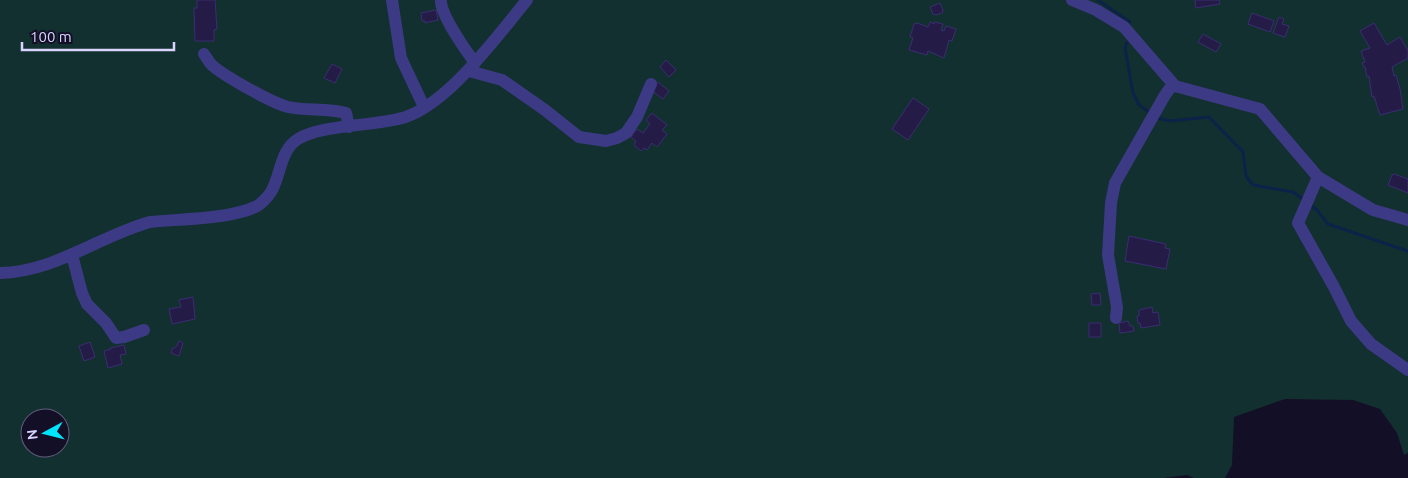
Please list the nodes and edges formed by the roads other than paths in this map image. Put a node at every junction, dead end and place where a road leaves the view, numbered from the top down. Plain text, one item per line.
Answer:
1 (392, 0) edge
2 (440, 0) edge
3 (527, 0) edge
4 (1072, 0) edge
5 (1100, 6) edge
6 (204, 54) dead end
7 (472, 67) junction
8 (651, 84) dead end
9 (1173, 84) junction
10 (424, 107) junction
11 (350, 127) junction
12 (1316, 181) junction
13 (1408, 220) edge
14 (72, 255) junction
15 (0, 272) edge
16 (1116, 318) dead end
17 (144, 330) dead end
18 (1408, 370) edge

1 - 10 street
2 - 7 street
3 - 7 street
4 - 5 street
5 - 9 street
6 - 11 street
7 - 8 street
7 - 10 street
9 - 12 street
9 - 16 street
10 - 11 street
11 - 14 street
12 - 13 street
12 - 18 street
14 - 15 street
14 - 17 street

